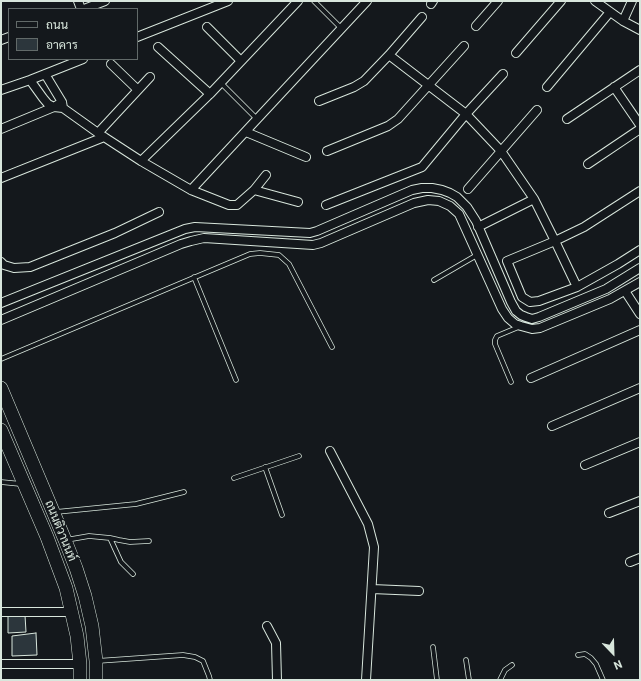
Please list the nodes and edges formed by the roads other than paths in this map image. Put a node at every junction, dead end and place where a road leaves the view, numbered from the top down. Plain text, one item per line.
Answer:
1 (105, 1) edge
2 (228, 1) edge
3 (298, 1) edge
4 (314, 1) edge
5 (367, 1) edge
6 (498, 1) edge
7 (561, 1) edge
8 (595, 1) edge
9 (632, 1) edge
10 (87, 8) edge
11 (610, 12) junction
12 (422, 17) dead end
13 (623, 21) junction
14 (476, 26) dead end
15 (207, 27) dead end
16 (342, 28) junction
17 (640, 30) edge
18 (138, 37) edge
19 (464, 46) dead end
20 (158, 47) dead end
21 (516, 53) dead end
22 (389, 55) junction
23 (80, 60) edge
24 (241, 61) junction
25 (111, 64) dead end
26 (640, 70) edge
27 (45, 74) junction
28 (503, 74) dead end
29 (150, 77) dead end
30 (30, 80) junction
31 (220, 83) junction
32 (428, 85) junction
33 (547, 87) dead end
34 (614, 87) junction
35 (1, 90) edge
36 (138, 90) junction
37 (210, 94) junction
38 (319, 101) dead end
39 (63, 105) junction
40 (54, 107) junction
41 (537, 110) dead end
42 (466, 114) junction
43 (258, 119) junction
44 (567, 119) dead end
45 (640, 125) edge
46 (1, 129) edge
47 (640, 129) edge
48 (246, 132) junction
49 (101, 135) junction
50 (327, 151) dead end
51 (501, 151) junction
52 (306, 157) dead end
53 (141, 161) junction
54 (588, 164) dead end
55 (266, 175) dead end
56 (1, 178) edge
57 (468, 189) dead end
58 (191, 190) junction
59 (254, 190) junction
60 (640, 191) edge
61 (534, 199) junction
62 (298, 202) dead end
63 (326, 206) dead end
64 (159, 212) dead end
65 (478, 227) junction
66 (555, 241) junction
67 (640, 250) edge
68 (478, 254) junction
69 (1, 262) edge
70 (640, 268) edge
71 (194, 277) junction
72 (434, 280) dead end
73 (640, 282) edge
74 (577, 287) junction
75 (625, 291) junction
76 (1, 303) edge
77 (640, 314) edge
78 (1, 320) edge
79 (521, 326) junction
80 (640, 330) edge
81 (332, 347) dead end
82 (1, 359) edge
83 (531, 378) dead end
84 (236, 380) dead end
85 (511, 382) dead end
86 (1, 388) edge
87 (640, 388) edge
88 (552, 426) dead end
89 (1, 430) edge
90 (640, 442) edge
91 (330, 451) dead end
92 (299, 456) dead end
93 (585, 465) dead end
94 (265, 467) junction
95 (234, 478) dead end
96 (1, 482) edge
97 (25, 485) junction
98 (184, 492) dead end
99 (640, 501) edge
100 (53, 512) junction
101 (609, 513) dead end
102 (282, 515) dead end
103 (110, 538) junction
104 (65, 540) junction
105 (149, 541) dead end
106 (640, 558) edge
107 (630, 562) dead end
108 (133, 574) dead end
109 (372, 589) junction
110 (419, 591) dead end
111 (1, 612) edge
112 (72, 612) junction
113 (267, 626) dead end
114 (433, 647) dead end
115 (578, 655) dead end
116 (466, 660) dead end
117 (96, 661) junction
118 (1, 664) edge
119 (80, 664) junction
120 (512, 665) dead end
121 (80, 680) edge
122 (96, 680) edge
123 (210, 680) edge
124 (277, 680) edge
125 (366, 680) edge
126 (437, 680) edge
127 (469, 680) edge
128 (500, 680) edge
129 (603, 680) edge

1 - 10 street
2 - 18 street
3 - 24 street
4 - 16 lane
5 - 16 street
6 - 14 street
7 - 21 street
8 - 11 street
9 - 13 street
11 - 13 street
11 - 33 street
12 - 22 street
13 - 17 street
15 - 24 street
16 - 43 street
19 - 32 street
20 - 37 street
22 - 32 street
22 - 38 street
23 - 27 street
24 - 31 street
25 - 36 street
26 - 34 street
27 - 30 street
27 - 39 street
28 - 42 street
29 - 36 street
30 - 35 street
30 - 40 street
31 - 37 street
31 - 43 lane
32 - 42 street
32 - 50 street
34 - 44 street
34 - 45 street
36 - 49 street
37 - 53 street
39 - 40 street
39 - 49 street
40 - 46 street
41 - 51 street
42 - 51 street
42 - 63 street
43 - 48 street
47 - 54 street
48 - 52 street
48 - 58 street
49 - 53 street
49 - 56 street
51 - 57 street
51 - 61 street
53 - 58 street
55 - 59 street
58 - 59 street
59 - 62 street
60 - 66 street
61 - 65 street
61 - 66 street
64 - 69 street
65 - 70 street
65 - 76 street
66 - 74 street
66 - 74 street
67 - 74 street
68 - 72 lane
68 - 78 street
68 - 79 street
71 - 81 lane
71 - 82 lane
71 - 84 lane
73 - 75 street
75 - 77 street
75 - 79 street
79 - 85 lane
80 - 83 street
86 - 100 main road, ถนนติวานนท์
87 - 88 street
89 - 97 main road, ถนนติวานนท์
90 - 93 street
91 - 109 street
92 - 94 lane
94 - 95 lane
94 - 102 lane
96 - 97 lane
97 - 112 main road, ถนนติวานนท์
98 - 100 lane
99 - 101 street
100 - 104 main road, ถนนติวานนท์
103 - 104 lane
103 - 105 lane
103 - 108 lane
104 - 117 main road, ถนนติวานนท์
106 - 107 street
109 - 110 street
109 - 125 street
111 - 112 street
112 - 119 main road, ถนนติวานนท์
113 - 124 street
114 - 126 lane
115 - 129 lane
116 - 127 lane
117 - 122 main road, ถนนติวานนท์
117 - 123 lane
118 - 119 street
119 - 121 main road, ถนนติวานนท์
120 - 128 lane

